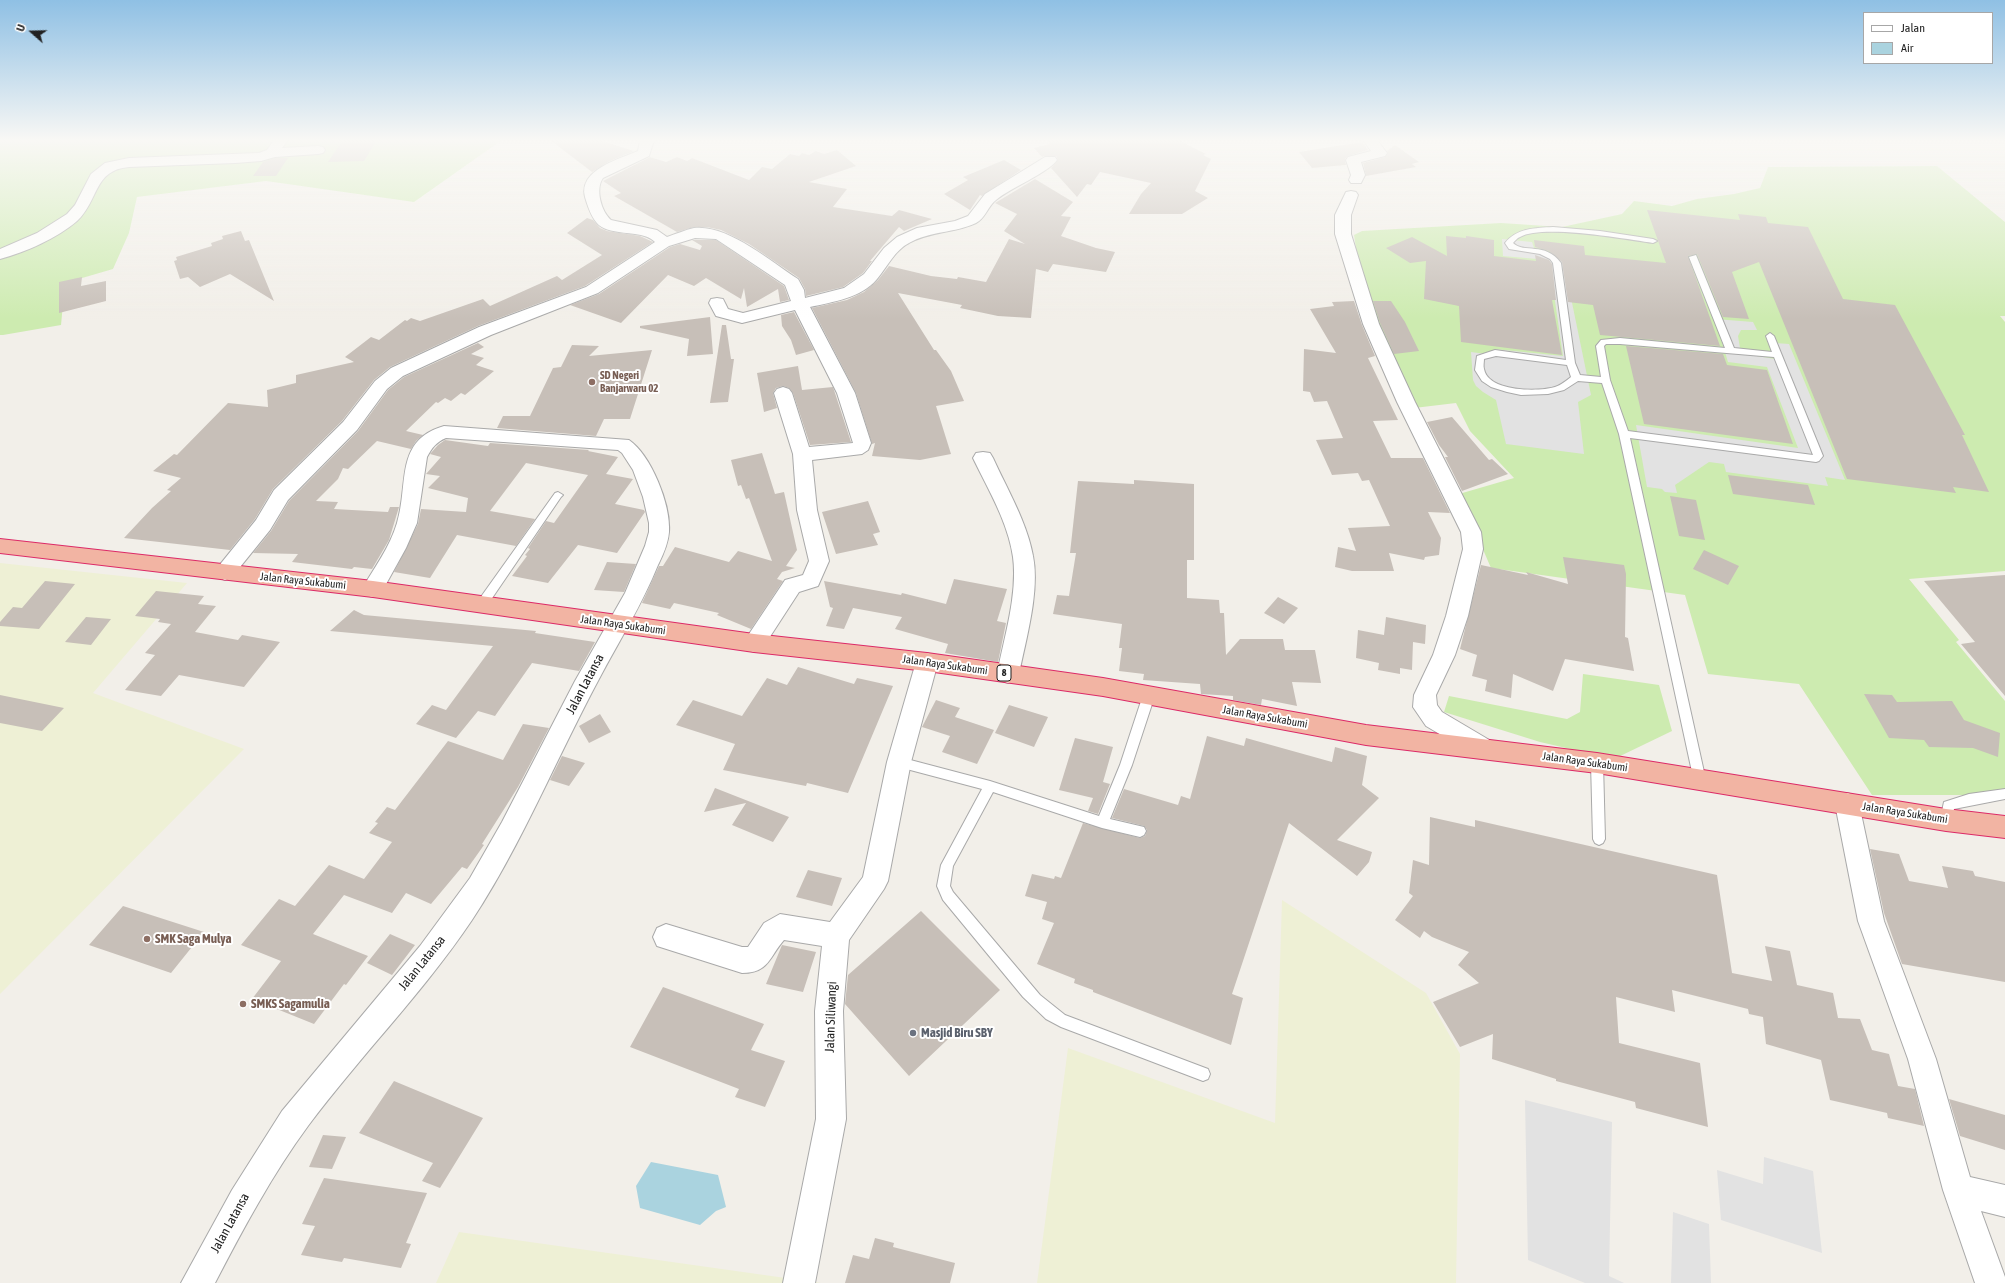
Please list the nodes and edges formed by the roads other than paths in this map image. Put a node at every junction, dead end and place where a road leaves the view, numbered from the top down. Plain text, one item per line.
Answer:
1 (84, 200) edge
2 (595, 200) edge
3 (988, 200) edge
4 (1349, 200) edge
5 (1653, 241) dead end
6 (664, 243) junction
7 (0, 254) edge
8 (1693, 258) dead end
9 (717, 303) dead end
10 (802, 305) junction
11 (1770, 336) dead end
12 (1731, 351) junction
13 (1778, 355) junction
14 (1571, 363) junction
15 (1576, 378) junction
16 (1606, 380) junction
17 (783, 393) dead end
18 (1624, 434) junction
19 (802, 454) junction
20 (983, 458) dead end
21 (558, 495) dead end
22 (0, 546) edge
23 (225, 572) junction
24 (373, 589) junction
25 (482, 604) junction
26 (619, 625) junction
27 (754, 643) junction
28 (927, 662) junction
29 (1008, 674) junction
30 (1149, 695) junction
31 (1483, 748) junction
32 (899, 762) junction
33 (1597, 763) junction
34 (1700, 781) junction
35 (990, 786) junction
36 (2005, 794) edge
37 (1847, 804) junction
38 (1946, 820) junction
39 (1102, 823) junction
40 (2005, 827) edge
41 (1140, 831) dead end
42 (1599, 839) dead end
43 (836, 936) junction
44 (666, 937) dead end
45 (1203, 1074) dead end
46 (1958, 1190) junction
47 (2005, 1201) edge
48 (197, 1283) edge
49 (799, 1283) edge
50 (1991, 1283) edge

1 - 7 street
2 - 6 street
3 - 10 street
4 - 31 street
5 - 14 lane
6 - 10 street
6 - 23 street
8 - 12 lane
9 - 10 street
10 - 19 street
11 - 13 lane
12 - 13 lane
12 - 16 lane
13 - 18 lane
14 - 15 lane
14 - 15 lane
15 - 16 lane
16 - 18 lane
17 - 19 street
18 - 34 lane
19 - 27 street
20 - 29 street
21 - 25 lane
22 - 23 highway, Jalan Raya Sukabumi / 8
23 - 24 highway, Jalan Raya Sukabumi / 8
24 - 25 highway, Jalan Raya Sukabumi / 8
24 - 26 street, Jalan Latansa
25 - 26 highway, Jalan Raya Sukabumi / 8
26 - 27 highway, Jalan Raya Sukabumi / 8
26 - 48 street, Jalan Latansa
27 - 28 highway, Jalan Raya Sukabumi / 8
28 - 29 highway, Jalan Raya Sukabumi / 8
28 - 32 street
29 - 30 highway, Jalan Raya Sukabumi / 8
30 - 31 highway, Jalan Raya Sukabumi / 8
30 - 39 lane
31 - 33 highway, Jalan Raya Sukabumi / 8
32 - 35 lane
32 - 43 street
33 - 34 highway, Jalan Raya Sukabumi / 8
33 - 42 lane
34 - 37 highway, Jalan Raya Sukabumi / 8
35 - 39 lane
35 - 45 lane
36 - 38 lane
37 - 38 highway, Jalan Raya Sukabumi / 8
37 - 46 street
38 - 40 highway, Jalan Raya Sukabumi / 8
39 - 41 lane
43 - 44 street
43 - 49 street, Jalan Siliwangi
46 - 47 street
46 - 50 street

